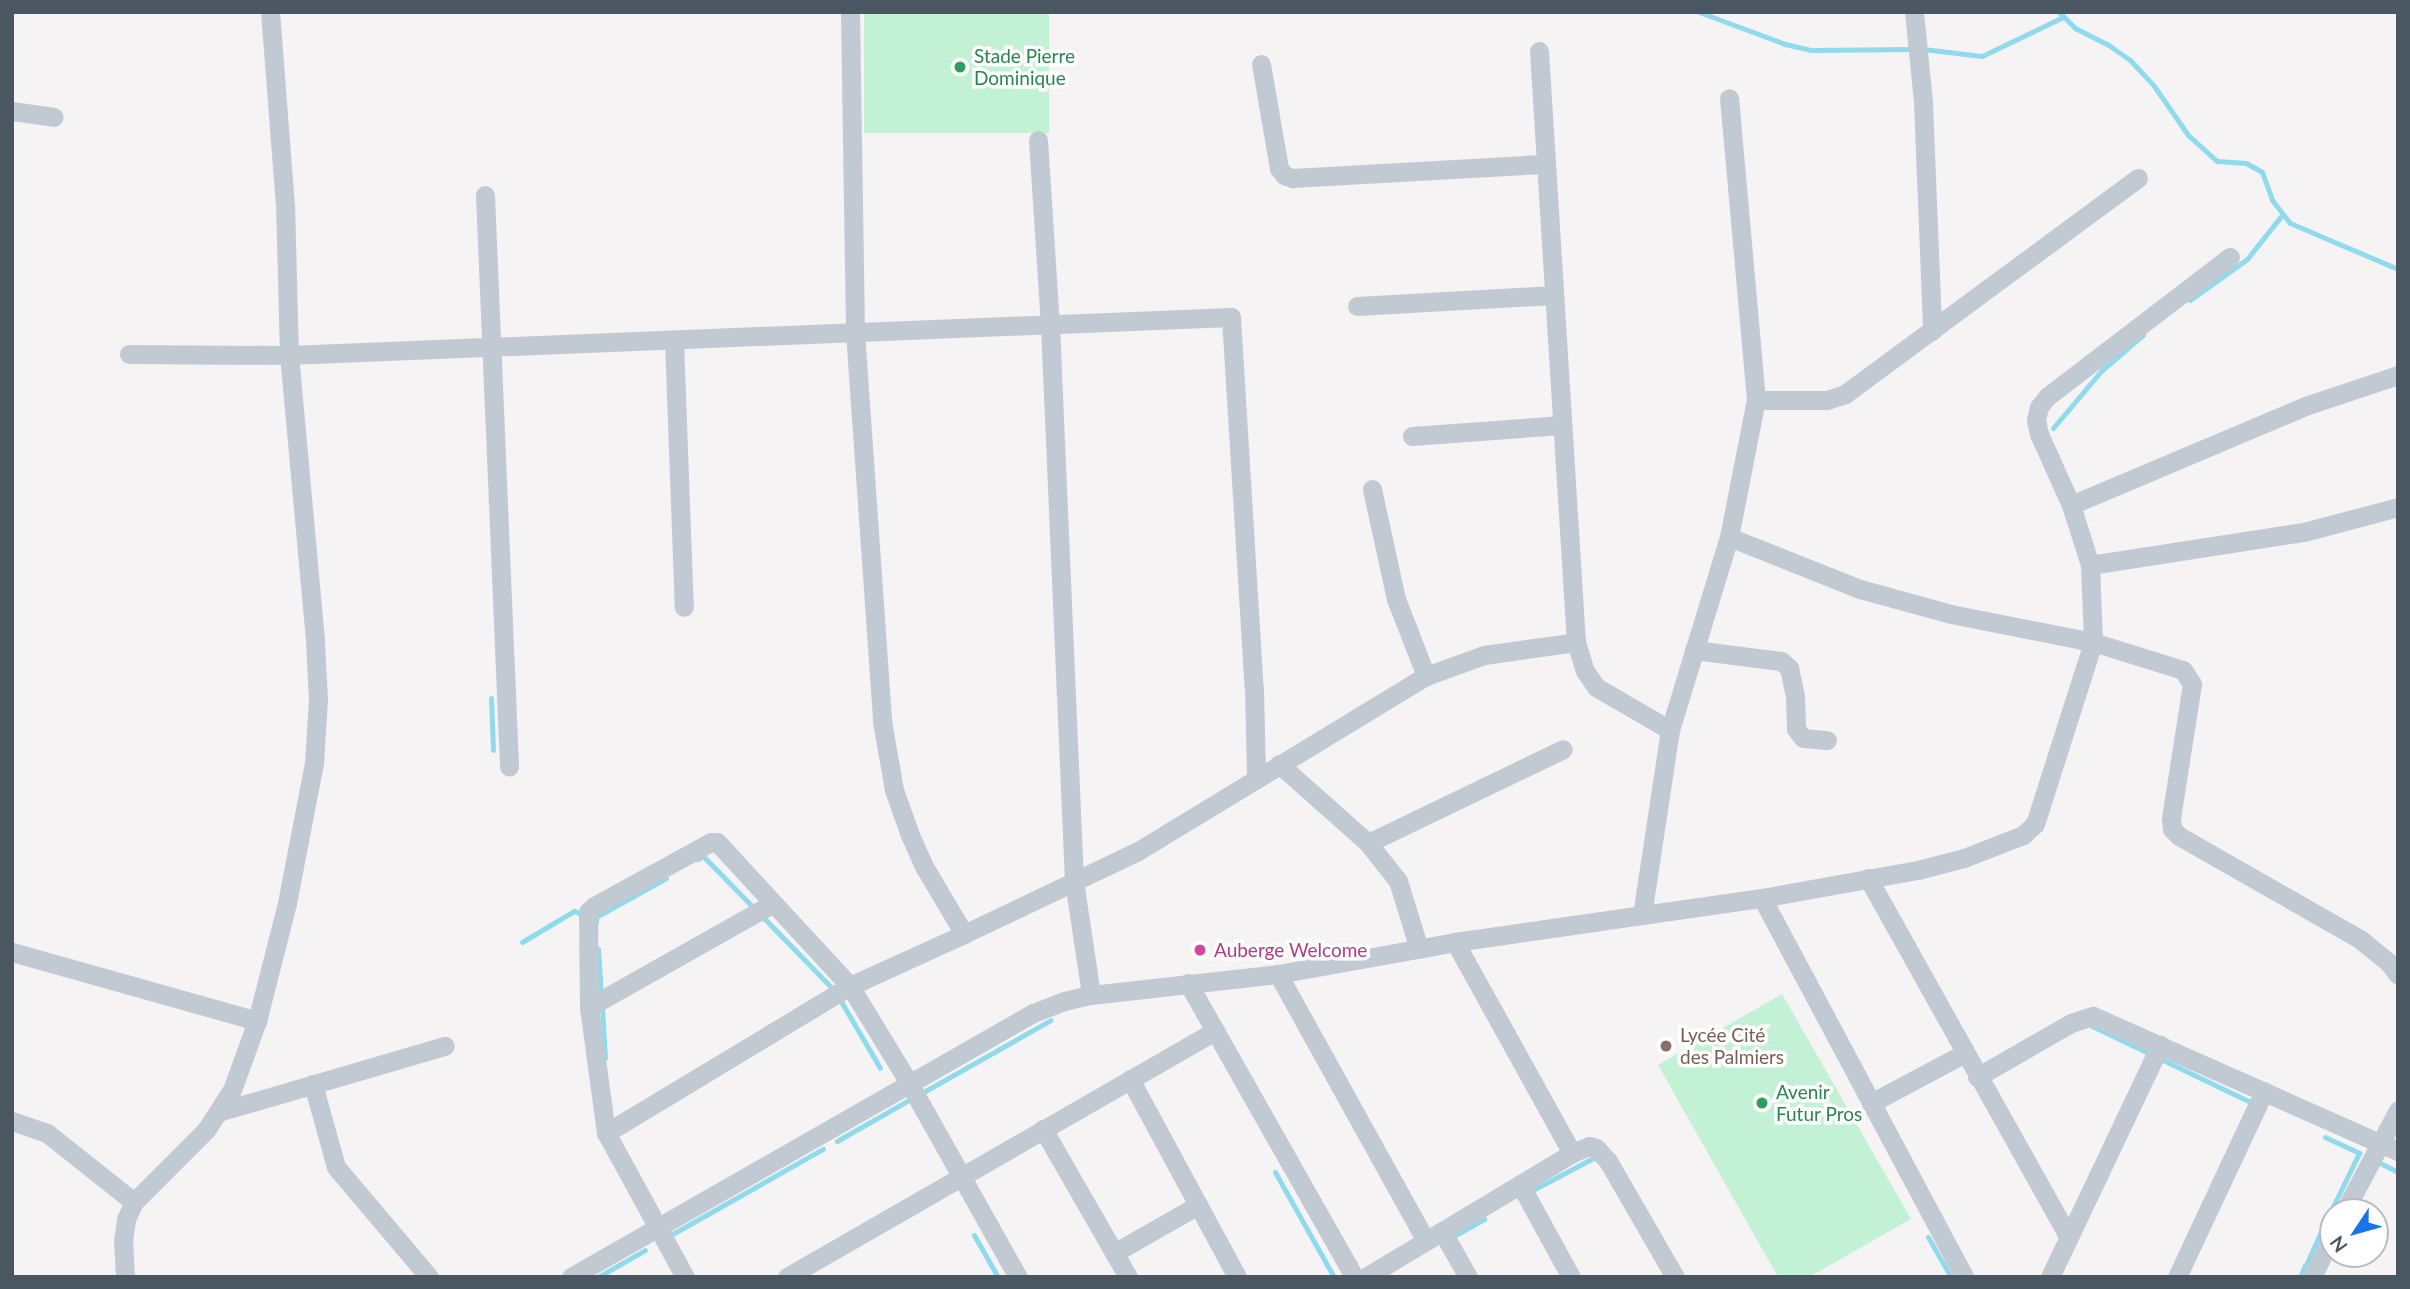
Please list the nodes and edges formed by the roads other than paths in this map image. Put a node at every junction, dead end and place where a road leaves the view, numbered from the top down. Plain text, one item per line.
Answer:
1 (270, 12) edge
2 (850, 12) edge
3 (1914, 12) edge
4 (1539, 51) dead end
5 (1261, 64) dead end
6 (1729, 98) dead end
7 (12, 111) edge
8 (54, 117) dead end
9 (1038, 141) dead end
10 (1546, 164) junction
11 (2138, 178) dead end
12 (485, 195) dead end
13 (2230, 257) dead end
14 (1554, 295) junction
15 (1357, 306) dead end
16 (1050, 324) junction
17 (1932, 331) junction
18 (855, 332) junction
19 (674, 340) junction
20 (492, 347) junction
21 (129, 354) dead end
22 (289, 355) junction
23 (2398, 375) edge
24 (1756, 400) junction
25 (1562, 425) junction
26 (1412, 436) dead end
27 (1372, 489) dead end
28 (2071, 505) junction
29 (2398, 507) edge
30 (1729, 537) junction
31 (2090, 565) junction
32 (684, 607) dead end
33 (1576, 642) junction
34 (2093, 642) junction
35 (1695, 650) junction
36 (1426, 676) junction
37 (1670, 730) junction
38 (1827, 740) dead end
39 (1563, 749) dead end
40 (1279, 764) junction
41 (509, 766) dead end
42 (1256, 779) junction
43 (1368, 844) junction
44 (1868, 878) junction
45 (1074, 881) junction
46 (1762, 898) junction
47 (772, 904) junction
48 (1642, 915) junction
49 (964, 934) junction
50 (1455, 942) junction
51 (1419, 949) junction
52 (12, 952) edge
53 (1278, 974) junction
54 (2398, 975) edge
55 (1188, 983) junction
56 (850, 986) junction
57 (1090, 995) junction
58 (589, 1007) junction
59 (257, 1021) junction
60 (1215, 1031) junction
61 (2160, 1045) junction
62 (445, 1046) dead end
63 (1964, 1054) junction
64 (1977, 1077) junction
65 (1130, 1079) junction
66 (909, 1083) junction
67 (313, 1084) junction
68 (2264, 1091) junction
69 (1871, 1103) junction
70 (2398, 1110) edge
71 (222, 1111) junction
72 (12, 1121) edge
73 (1043, 1129) junction
74 (606, 1133) junction
75 (2379, 1142) junction
76 (2398, 1151) edge
77 (1572, 1153) junction
78 (959, 1176) junction
79 (1520, 1184) junction
80 (2351, 1198) edge
81 (134, 1202) junction
82 (1198, 1205) junction
83 (658, 1226) junction
84 (1434, 1236) junction
85 (2069, 1237) junction
86 (1114, 1253) junction
87 (788, 1276) edge
88 (125, 1277) edge
89 (429, 1277) edge
90 (571, 1277) edge
91 (685, 1277) edge
92 (1018, 1277) edge
93 (1128, 1277) edge
94 (1237, 1277) edge
95 (1354, 1277) edge
96 (1366, 1277) edge
97 (1468, 1277) edge
98 (1571, 1277) edge
99 (1675, 1277) edge
100 (1964, 1277) edge
101 (2050, 1277) edge
102 (2177, 1277) edge

1 - 22 street
2 - 18 street
3 - 17 street
4 - 10 street
5 - 10 street
6 - 24 street
7 - 8 street
9 - 16 street
10 - 14 street
11 - 17 street
12 - 20 street
13 - 28 street
14 - 15 street
14 - 25 street
16 - 18 street
16 - 42 street
16 - 45 street
17 - 24 street
18 - 19 street
18 - 49 street
19 - 20 street
19 - 32 street
20 - 22 street
20 - 41 street
21 - 22 street
22 - 59 street
23 - 28 street
24 - 30 street
25 - 26 street
25 - 33 street
27 - 36 street
28 - 31 street
29 - 31 street
30 - 34 street
30 - 35 street
31 - 34 street
33 - 36 street
33 - 37 street
34 - 44 street
34 - 54 street
35 - 37 street
35 - 38 street
36 - 40 street
37 - 48 street
39 - 43 street
40 - 42 street
40 - 43 street
42 - 45 street
43 - 51 street
44 - 46 street
44 - 63 street
45 - 49 street
45 - 57 street
46 - 48 street
46 - 69 street
47 - 56 street
47 - 58 street
47 - 58 street
48 - 50 street
49 - 56 street
50 - 51 street
50 - 77 street
51 - 53 street
52 - 59 street
53 - 55 street
53 - 84 street
55 - 57 street
55 - 60 street
56 - 66 street
56 - 74 street
57 - 66 street
58 - 74 street
59 - 71 street
60 - 65 street
60 - 95 street
61 - 64 street
61 - 68 street
61 - 85 street
62 - 67 street
63 - 64 street
63 - 69 street
64 - 85 street
65 - 73 street
65 - 82 street
66 - 78 street
66 - 83 street
67 - 71 street
67 - 89 street
68 - 75 street
68 - 102 street
69 - 100 street
70 - 75 street
71 - 81 street
72 - 81 street
73 - 78 street
73 - 86 street
74 - 83 street
75 - 76 street
75 - 80 street
77 - 79 street
77 - 99 street
78 - 87 street
78 - 92 street
79 - 84 street
79 - 98 street
81 - 88 street
82 - 86 street
82 - 94 street
83 - 90 street
83 - 91 street
84 - 96 street
84 - 97 street
85 - 101 street
86 - 93 street

